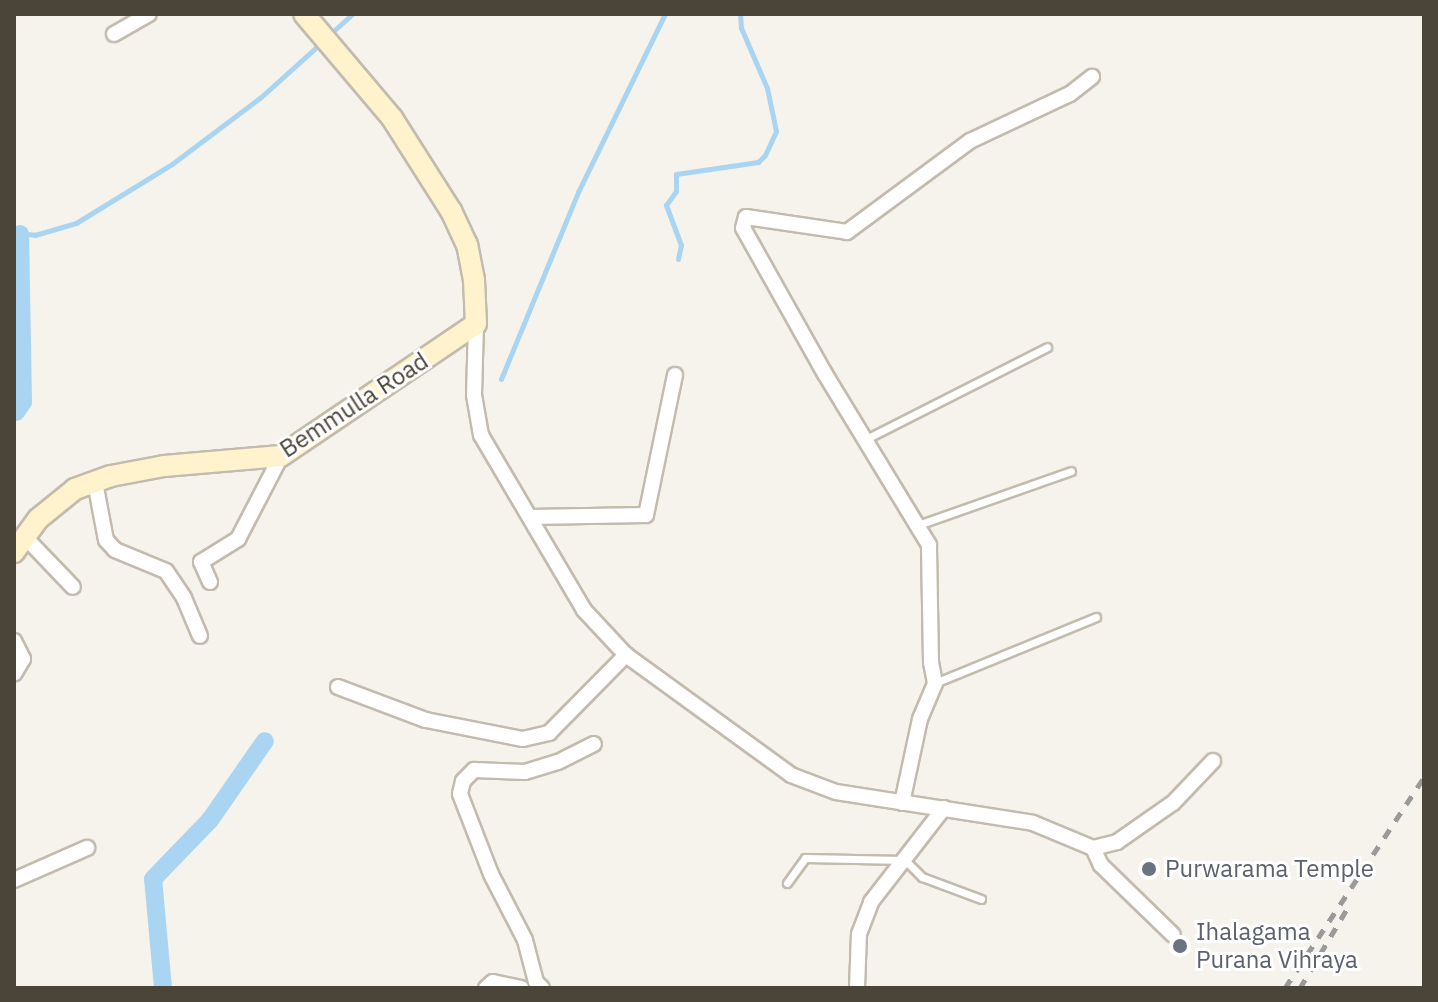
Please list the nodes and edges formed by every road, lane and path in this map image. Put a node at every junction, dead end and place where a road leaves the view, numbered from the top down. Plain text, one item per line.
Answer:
1 (149, 14) edge
2 (304, 14) edge
3 (114, 34) dead end
4 (1092, 77) dead end
5 (476, 324) junction
6 (1047, 347) dead end
7 (675, 375) dead end
8 (866, 439) junction
9 (281, 456) junction
10 (1071, 471) dead end
11 (95, 482) junction
12 (530, 517) junction
13 (917, 525) junction
14 (20, 544) edge
15 (210, 582) dead end
16 (73, 587) dead end
17 (1096, 617) dead end
18 (200, 636) dead end
19 (14, 641) edge
20 (626, 655) junction
21 (14, 674) edge
22 (935, 683) junction
23 (338, 687) dead end
24 (594, 744) dead end
25 (1213, 761) dead end
26 (902, 803) junction
27 (944, 808) junction
28 (87, 848) dead end
29 (1093, 848) junction
30 (905, 860) junction
31 (14, 880) edge
32 (787, 883) dead end
33 (981, 899) dead end
34 (1173, 935) dead end
35 (486, 988) edge
36 (521, 988) edge
37 (542, 988) edge
38 (857, 988) edge

1 - 3 street
2 - 5 street
4 - 8 street
5 - 9 street, Bemmulla Road
5 - 12 street
6 - 8 lane
7 - 12 street
8 - 13 street
9 - 11 street, Bemmulla Road
9 - 15 street
10 - 13 lane
11 - 14 street, Bemmulla Road
11 - 18 street
12 - 20 street
13 - 22 street
14 - 16 street
17 - 22 lane
19 - 21 street
20 - 23 street
20 - 26 street
22 - 26 street
24 - 37 street
25 - 29 street
26 - 27 street
27 - 29 street
27 - 30 street
28 - 31 street
29 - 34 street
30 - 32 lane
30 - 33 lane
30 - 38 street
35 - 36 street

